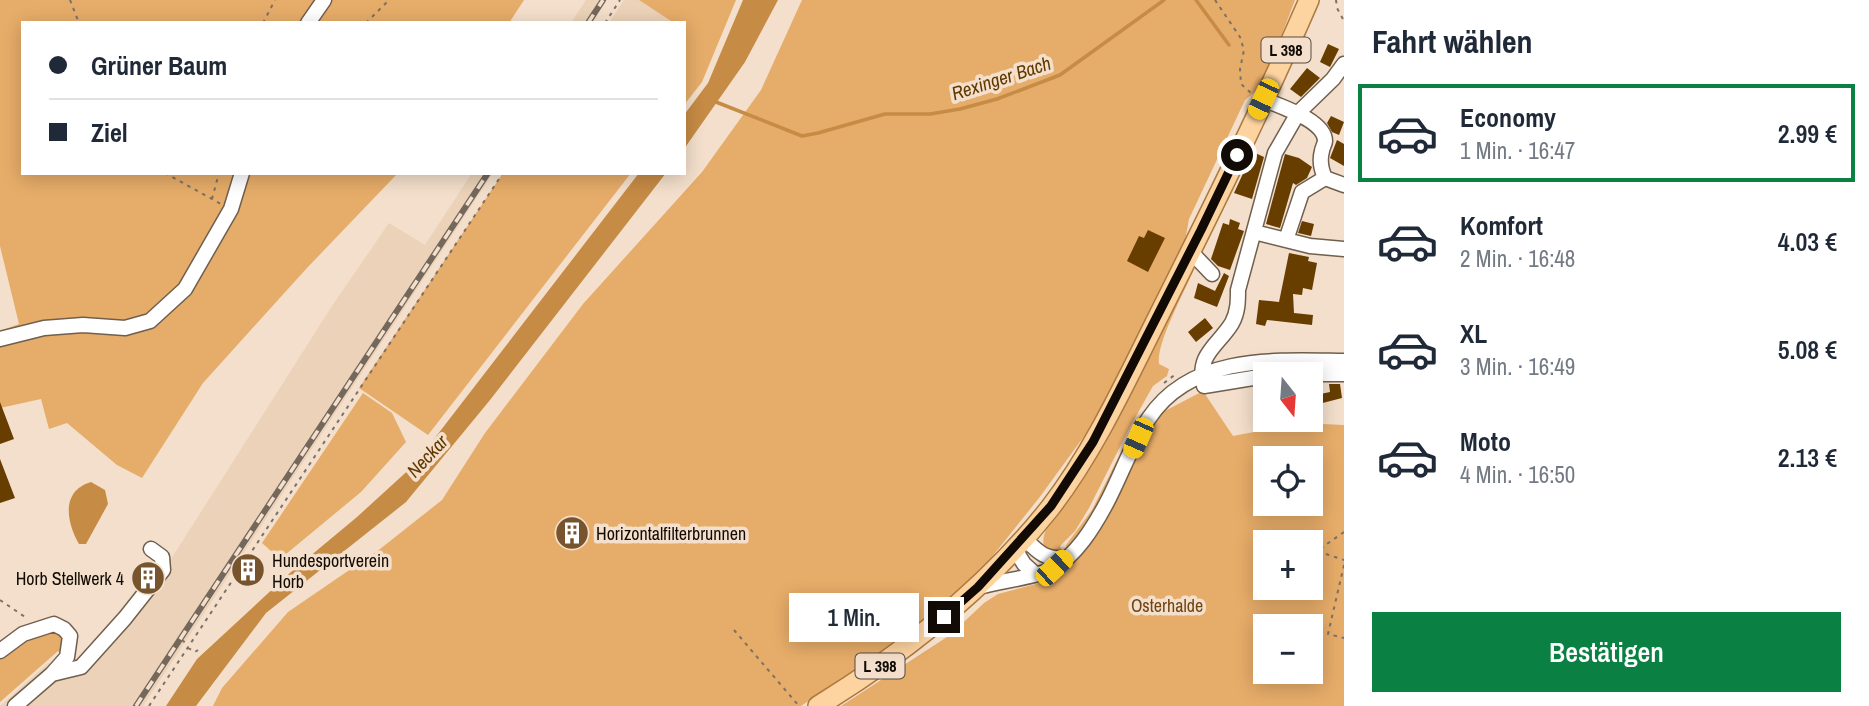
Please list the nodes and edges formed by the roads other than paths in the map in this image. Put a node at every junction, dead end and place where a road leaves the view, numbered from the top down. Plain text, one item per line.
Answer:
1 (324, 0) edge
2 (1309, 0) edge
3 (309, 21) edge
4 (1344, 64) edge
5 (1263, 99) junction
6 (1298, 113) junction
7 (241, 175) edge
8 (1325, 178) junction
9 (1344, 185) edge
10 (1254, 232) junction
11 (1286, 240) junction
12 (1344, 248) edge
13 (1191, 252) junction
14 (1212, 274) dead end
15 (0, 339) edge
16 (1344, 361) edge
17 (1201, 375) junction
18 (1253, 377) edge
19 (1019, 543) junction
20 (151, 549) dead end
21 (1065, 558) junction
22 (1035, 574) junction
23 (978, 587) junction
24 (0, 651) edge
25 (52, 674) junction
26 (15, 706) edge
27 (818, 706) edge

1 - 3 street
2 - 5 main road, L 398
4 - 6 street
5 - 6 street
5 - 13 main road, L 398
6 - 8 street
6 - 10 street
7 - 15 street
8 - 9 street
8 - 11 street
10 - 11 street
10 - 17 street
11 - 12 street
13 - 14 street
13 - 19 main road, L 398
16 - 17 street
17 - 18 street
17 - 21 street
19 - 21 street
19 - 22 street
19 - 23 main road, L 398
20 - 25 street
21 - 22 street
22 - 23 street
23 - 27 main road, L 398
24 - 25 street
25 - 26 street

